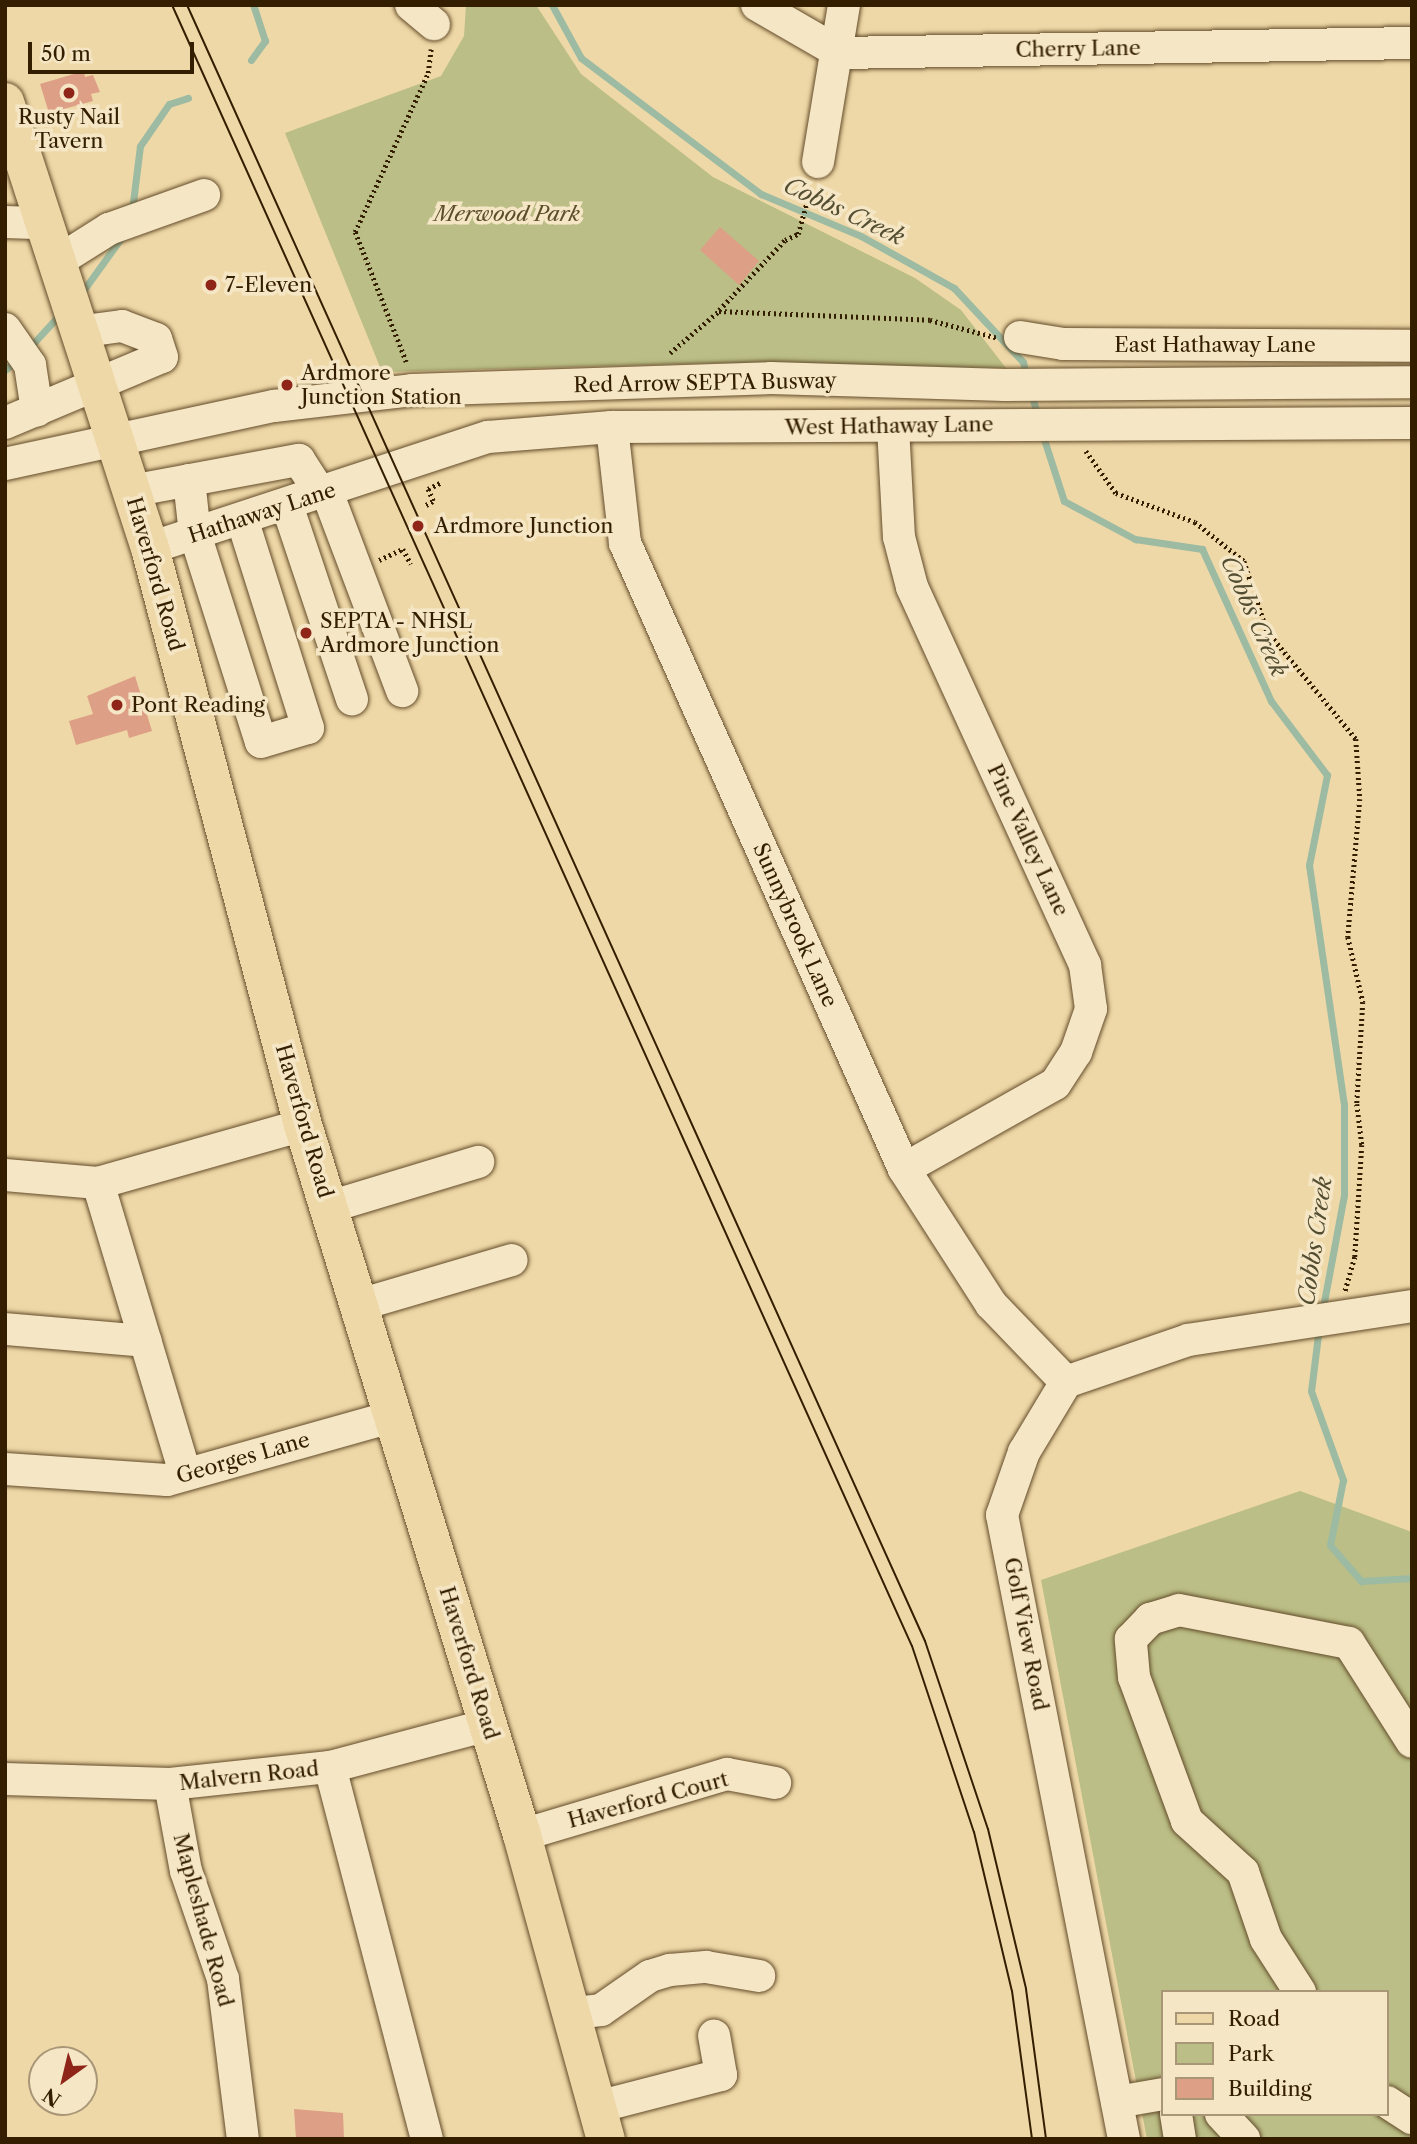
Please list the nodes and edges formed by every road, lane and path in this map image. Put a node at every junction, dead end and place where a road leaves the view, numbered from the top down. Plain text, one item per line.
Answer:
1 (757, 5) edge
2 (844, 5) edge
3 (423, 15) edge
4 (1412, 43) edge
5 (840, 53) junction
6 (7, 116) edge
7 (814, 175) joint
8 (204, 195) dead end
9 (5, 222) edge
10 (43, 223) junction
11 (67, 302) junction
12 (719, 311) junction
13 (1020, 337) dead end
14 (985, 339) dead end
15 (17, 346) edge
16 (1412, 346) edge
17 (660, 354) dead end
18 (416, 362) dead end
19 (1412, 382) edge
20 (96, 386) junction
21 (37, 410) junction
22 (5, 423) edge
23 (1052, 424) junction
24 (1412, 424) edge
25 (612, 427) junction
26 (893, 427) junction
27 (112, 436) junction
28 (5, 464) edge
29 (374, 477) joint
30 (453, 477) dead end
31 (189, 480) junction
32 (131, 491) junction
33 (324, 493) junction
34 (287, 505) junction
35 (426, 505) dead end
36 (242, 519) junction
37 (195, 534) junction
38 (150, 548) junction
39 (377, 561) dead end
40 (411, 564) dead end
41 (402, 691) dead end
42 (352, 699) dead end
43 (303, 1125) junction
44 (478, 1162) dead end
45 (904, 1169) junction
46 (5, 1175) edge
47 (98, 1183) junction
48 (329, 1207) junction
49 (512, 1260) dead end
50 (359, 1305) junction
51 (1412, 1306) edge
52 (1324, 1316) junction
53 (5, 1329) edge
54 (145, 1341) junction
55 (1066, 1382) junction
56 (394, 1416) junction
57 (5, 1469) edge
58 (185, 1474) junction
59 (488, 1726) junction
60 (1412, 1742) edge
61 (330, 1767) junction
62 (5, 1779) edge
63 (775, 1783) dead end
64 (170, 1784) junction
65 (522, 1835) junction
66 (759, 1976) dead end
67 (1299, 1990) edge
68 (574, 2013) junction
69 (714, 2036) dead end
70 (1162, 2094) edge
71 (1117, 2102) junction
72 (1389, 2103) edge
73 (1176, 2116) edge
74 (1223, 2116) edge
75 (1412, 2118) edge
76 (604, 2123) edge
77 (243, 2139) edge
78 (427, 2139) edge
79 (1125, 2139) edge
80 (1180, 2139) edge
81 (1244, 2139) edge

1 - 5 street
2 - 5 street
3 - 18 path
4 - 5 street, Cherry Lane
5 - 7 street
6 - 10 main road, Haverford Road
7 - 12 path
8 - 11 street
9 - 10 street
10 - 11 main road, Haverford Road
11 - 20 main road, Haverford Road
11 - 20 street
12 - 14 path
12 - 17 path
13 - 16 street, East Hathaway Lane
15 - 21 street
19 - 27 street, Red Arrow SEPTA Busway
20 - 21 street
20 - 27 main road, Haverford Road
21 - 22 street
23 - 24 street, West Hathaway Lane
23 - 26 street, West Hathaway Lane
23 - 52 path
25 - 26 street, West Hathaway Lane
25 - 29 street, West Hathaway Lane
25 - 45 street, Sunnybrook Lane
26 - 45 street, Pine Valley Lane
27 - 28 street, Red Arrow SEPTA Busway
27 - 32 main road, Haverford Road
29 - 33 street, Hathaway Lane
30 - 35 path
31 - 32 street
31 - 33 street
31 - 37 street
32 - 38 main road, Haverford Road
33 - 34 street, Hathaway Lane
33 - 41 street
34 - 36 street, Hathaway Lane
34 - 42 street
36 - 37 street, Hathaway Lane
36 - 37 street
37 - 38 street, Hathaway Lane
38 - 43 main road, Haverford Road
39 - 40 path
43 - 47 street
43 - 48 main road, Haverford Road
44 - 48 street
45 - 55 street, Sunnybrook Lane
46 - 47 street
47 - 54 street
48 - 50 main road, Haverford Road
49 - 50 street
50 - 56 main road, Haverford Road
51 - 52 street
52 - 55 street
53 - 54 street
54 - 58 street
55 - 71 street, Golf View Road
56 - 58 street, Georges Lane
56 - 59 main road, Haverford Road
57 - 58 street, Georges Lane
59 - 61 street, Malvern Road
59 - 65 main road, Haverford Road
60 - 67 street
61 - 64 street, Malvern Road
61 - 78 street
62 - 64 street, Malvern Road
63 - 65 street, Haverford Court
64 - 77 street, Mapleshade Road
65 - 68 main road, Haverford Road
66 - 68 street
68 - 76 main road, Haverford Road
69 - 76 street
70 - 71 street
71 - 79 street, Golf View Road
72 - 75 street
73 - 80 street
74 - 81 street

